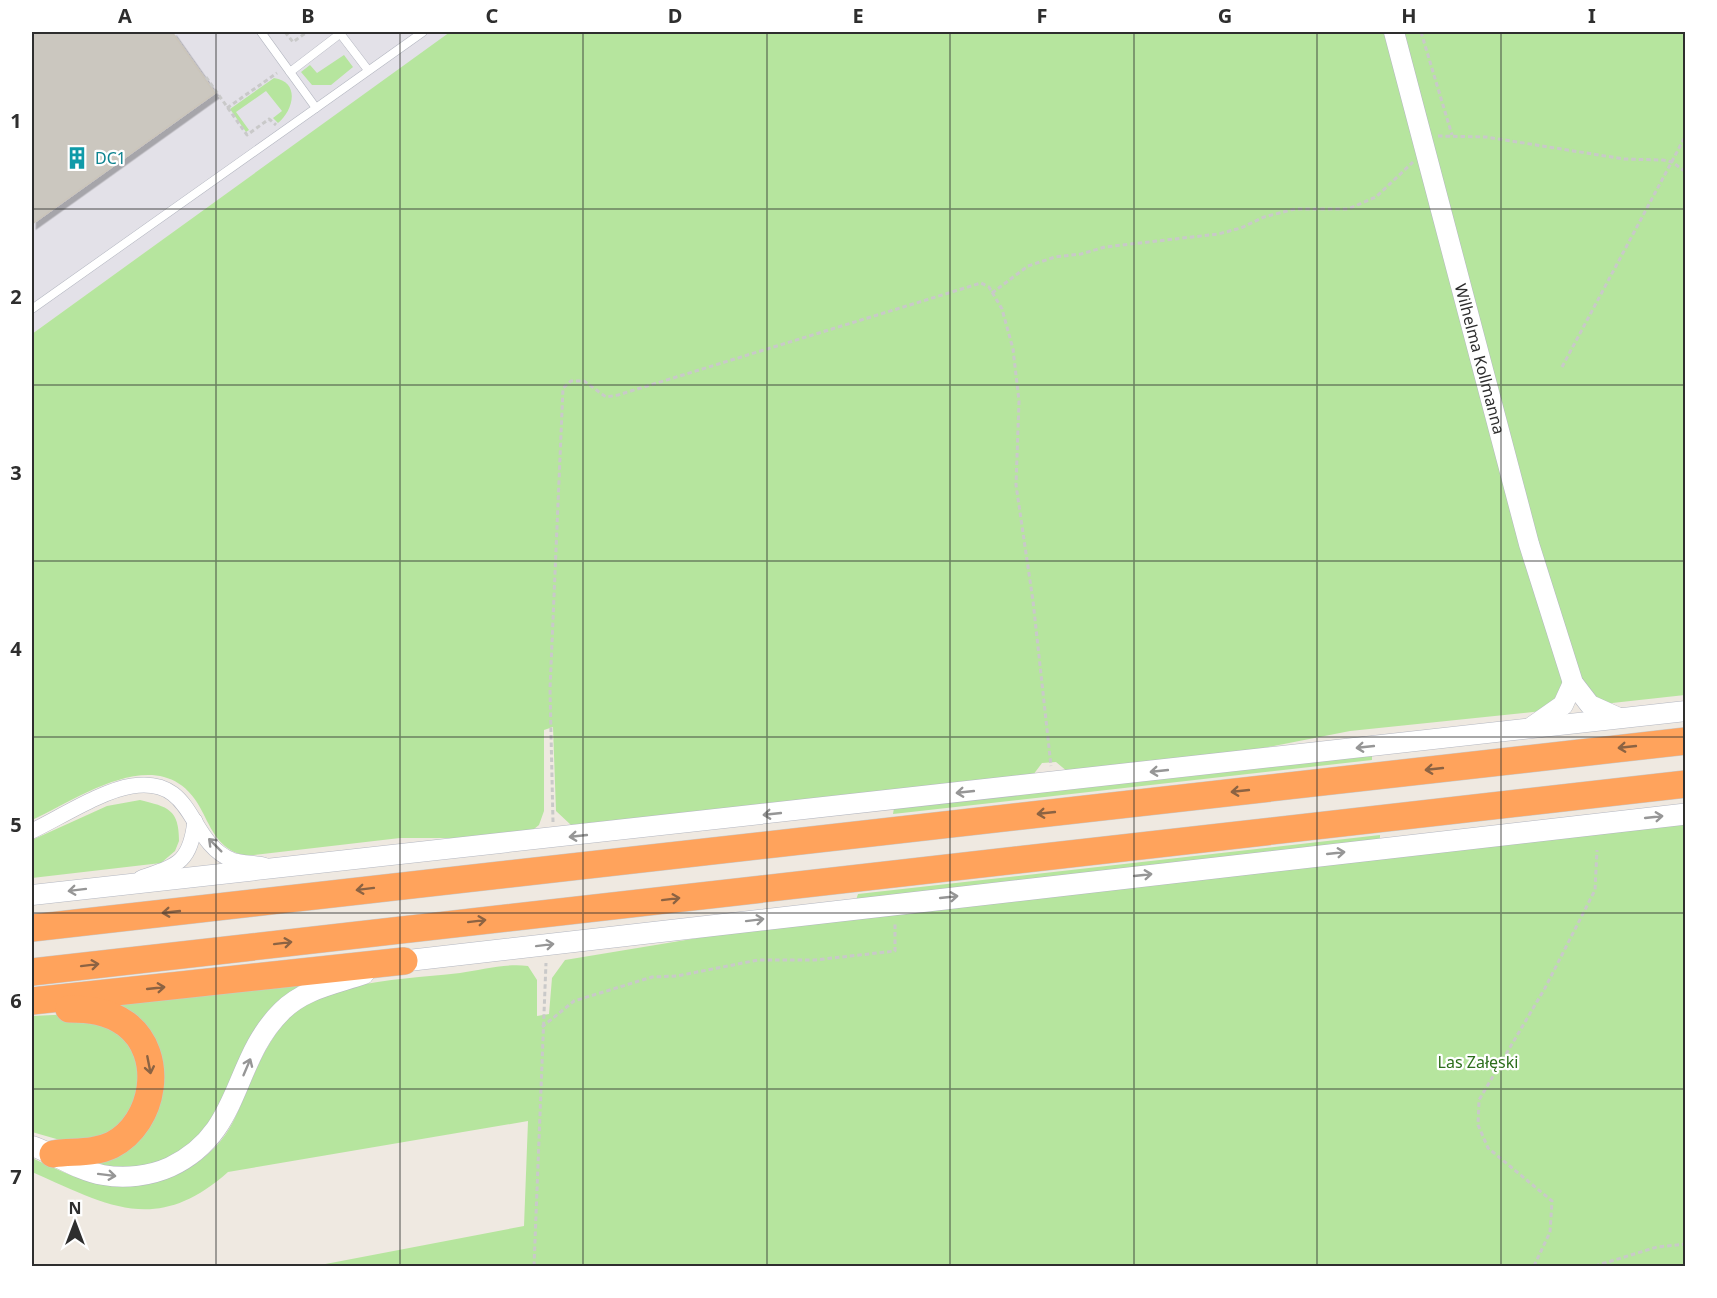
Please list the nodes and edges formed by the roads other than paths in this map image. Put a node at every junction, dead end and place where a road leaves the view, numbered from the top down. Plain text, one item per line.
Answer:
1 (261, 32) edge
2 (340, 32) edge
3 (423, 32) edge
4 (1394, 32) edge
5 (368, 70) junction
6 (288, 75) junction
7 (316, 108) junction
8 (32, 309) edge
9 (1573, 683) junction
10 (1686, 711) edge
11 (1619, 718) junction
12 (1528, 729) junction
13 (1686, 741) edge
14 (1686, 784) edge
15 (1686, 814) edge
16 (195, 821) junction
17 (32, 831) edge
18 (282, 867) junction
19 (122, 884) junction
20 (32, 895) edge
21 (32, 928) edge
22 (404, 961) junction
23 (32, 972) edge
24 (34, 1001) edge
25 (42, 1150) edge

1 - 6 lane
2 - 5 lane
2 - 6 lane
3 - 5 lane
4 - 9 street, Wilhelma Kollmanna
5 - 7 lane
6 - 7 lane
7 - 8 lane
9 - 11 street
9 - 12 street
10 - 11 street
11 - 12 street
12 -> 18 street
13 -> 21 highway
23 -> 14 highway
22 -> 15 main road
16 - 17 street
18 -> 16 street
16 - 19 street
18 - 19 street
19 -> 20 street
24 -> 22 highway
25 -> 22 street
24 -> 25 highway

